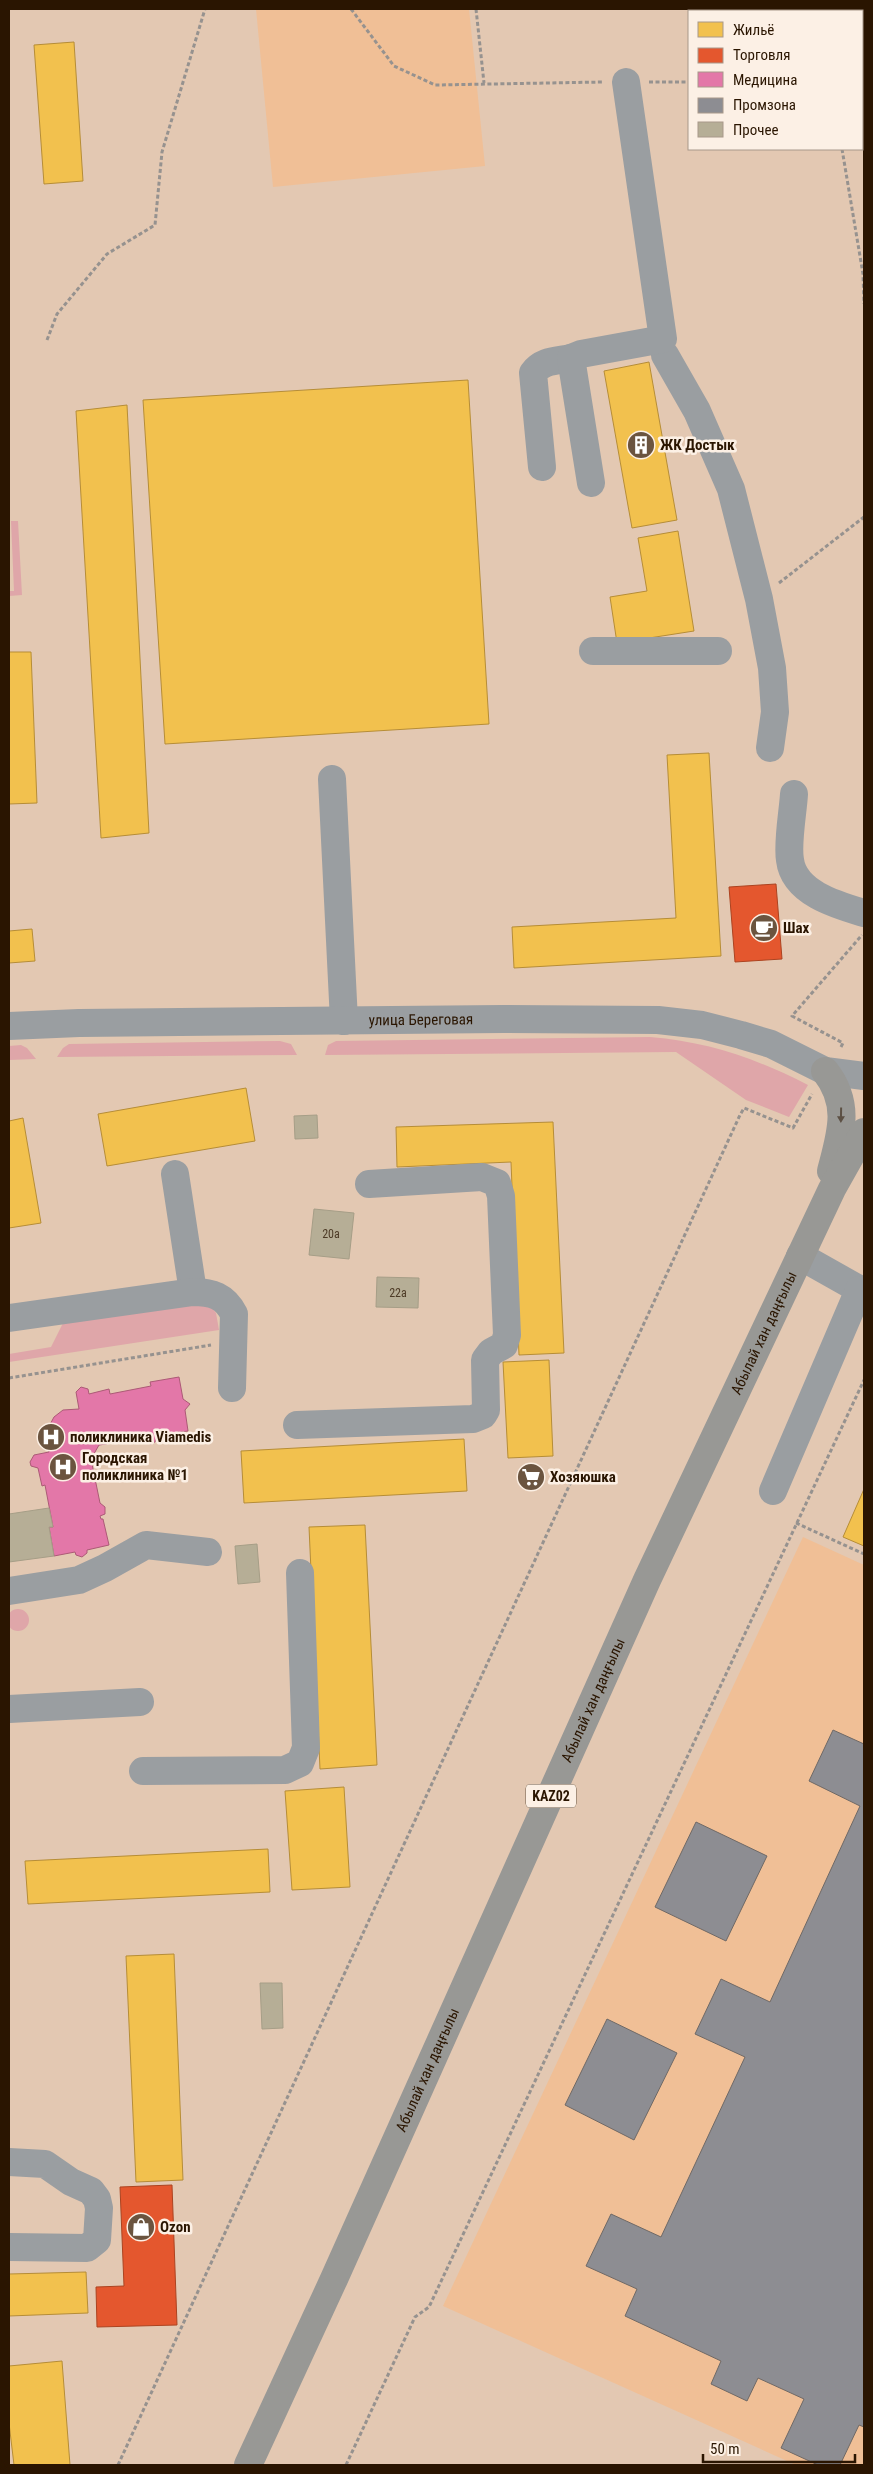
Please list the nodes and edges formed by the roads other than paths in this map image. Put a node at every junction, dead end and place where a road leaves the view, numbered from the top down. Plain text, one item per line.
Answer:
1 (626, 82) road end
2 (666, 355) dead end
3 (571, 358) junction
4 (542, 467) dead end
5 (591, 483) dead end
6 (718, 650) dead end
7 (593, 651) dead end
8 (770, 748) dead end
9 (332, 779) dead end
10 (794, 794) dead end
11 (864, 913) edge
12 (344, 1021) junction
13 (9, 1026) edge
14 (864, 1076) edge
15 (820, 1079) junction
16 (864, 1132) edge
17 (864, 1166) edge
18 (175, 1174) dead end
19 (369, 1184) dead end
20 (813, 1230) junction
21 (800, 1256) junction
22 (862, 1291) edge
23 (193, 1292) junction
24 (10, 1317) edge
25 (232, 1388) dead end
26 (297, 1425) dead end
27 (773, 1491) dead end
28 (208, 1552) dead end
29 (300, 1573) dead end
30 (9, 1591) edge
31 (140, 1702) dead end
32 (9, 1710) edge
33 (143, 1771) dead end
34 (9, 2162) edge
35 (9, 2247) edge
36 (248, 2465) edge

1 - 3 street
2 - 8 street
3 - 4 street
3 - 5 street
6 - 7 street
9 - 12 street
10 - 11 street
12 - 13 street, улица Береговая
12 - 15 street, улица Береговая
14 - 15 street, улица Береговая
15 -> 20 highway
16 - 20 highway, Абылай хан даңғылы / KАZ02
17 - 20 highway
18 - 23 street
19 - 26 street
20 - 21 highway, Абылай хан даңғылы / KАZ02
21 - 22 street
21 - 36 highway, Абылай хан даңғылы / KАZ02
22 - 27 street
23 - 24 street
23 - 25 street
28 - 30 street
29 - 33 street
31 - 32 street
34 - 35 street

